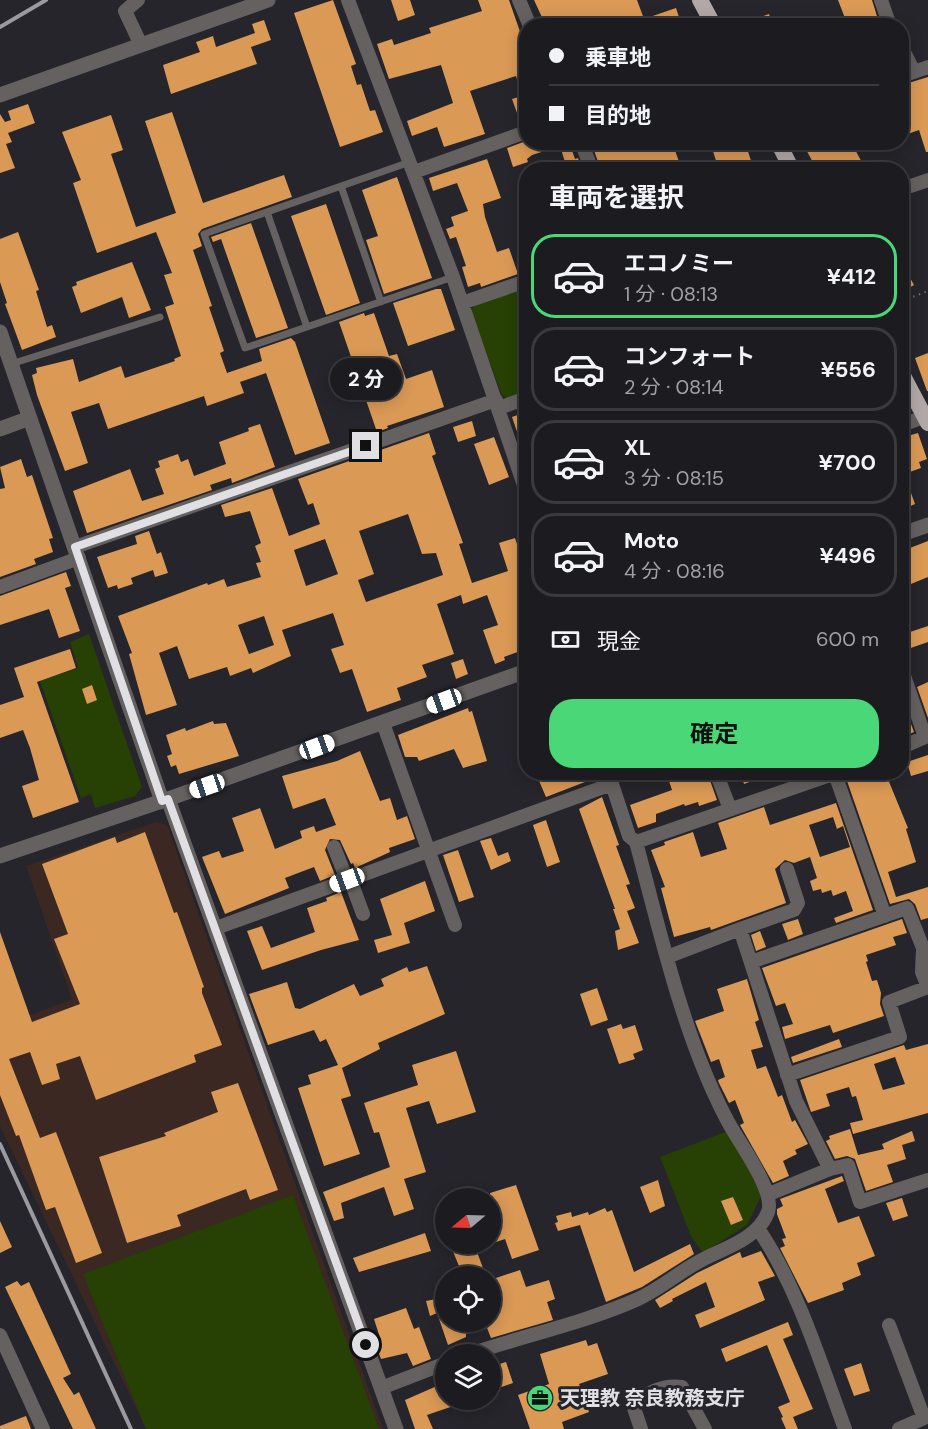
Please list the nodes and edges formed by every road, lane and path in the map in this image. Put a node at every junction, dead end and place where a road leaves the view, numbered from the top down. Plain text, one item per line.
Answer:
1 (138, 0) edge
2 (268, 0) edge
3 (348, 0) edge
4 (519, 0) edge
5 (700, 0) edge
6 (880, 0) edge
7 (527, 18) edge
8 (710, 18) edge
9 (887, 18) edge
10 (141, 45) junction
11 (928, 67) edge
12 (909, 74) edge
13 (0, 95) edge
14 (519, 134) edge
15 (412, 167) junction
16 (928, 180) edge
17 (341, 186) junction
18 (909, 187) edge
19 (267, 212) junction
20 (453, 277) junction
21 (519, 283) edge
22 (928, 291) edge
23 (909, 298) edge
24 (381, 302) junction
25 (462, 303) junction
26 (159, 317) dead end
27 (307, 327) junction
28 (0, 332) edge
29 (11, 364) junction
30 (909, 387) edge
31 (519, 400) edge
32 (498, 404) junction
33 (30, 418) junction
34 (926, 420) edge
35 (909, 424) edge
36 (0, 429) edge
37 (519, 469) edge
38 (928, 525) edge
39 (909, 532) edge
40 (77, 552) junction
41 (0, 587) edge
42 (519, 674) edge
43 (909, 690) edge
44 (382, 723) junction
45 (926, 737) edge
46 (909, 744) edge
47 (605, 780) edge
48 (611, 780) edge
49 (719, 780) edge
50 (815, 780) edge
51 (834, 780) edge
52 (165, 800) junction
53 (730, 809) junction
54 (636, 842) junction
55 (334, 846) dead end
56 (429, 850) junction
57 (0, 856) edge
58 (787, 869) dead end
59 (348, 880) junction
60 (363, 914) dead end
61 (885, 916) junction
62 (455, 925) dead end
63 (216, 928) junction
64 (740, 929) junction
65 (925, 947) edge
66 (667, 957) junction
67 (751, 962) junction
68 (787, 1075) junction
69 (830, 1169) junction
70 (928, 1180) edge
71 (769, 1194) junction
72 (759, 1230) junction
73 (889, 1324) dead end
74 (0, 1335) edge
75 (501, 1345) edge
76 (435, 1367) edge
77 (381, 1388) junction
78 (926, 1417) edge
79 (43, 1429) edge
80 (396, 1429) edge
81 (641, 1429) edge
82 (705, 1429) edge
83 (844, 1429) edge
84 (899, 1429) edge

1 - 10 street
2 - 10 street
3 - 15 street
4 - 7 street
5 - 8 highway
6 - 9 street
10 - 13 street
11 - 12 street
14 - 15 street
15 - 17 lane
15 - 20 street
16 - 18 street
17 - 19 lane
17 - 24 lane
19 - 27 lane
19 - 27 lane
20 - 24 lane
20 - 25 street
21 - 25 street
22 - 23 path
24 - 27 lane
25 - 32 street
26 - 29 lane
28 - 29 street
29 - 33 street
30 - 34 highway
31 - 32 street
32 - 37 street
32 - 40 street
33 - 36 street
33 - 40 street
34 - 35 street
38 - 39 street
40 - 41 street
40 - 52 street
42 - 44 street
43 - 45 street
44 - 52 street
44 - 56 street
45 - 46 street
47 - 56 street
48 - 54 street
49 - 53 street
50 - 53 street
51 - 61 street
52 - 57 street
52 - 63 street
53 - 54 street
54 - 66 street
55 - 59 street
56 - 59 street
56 - 62 street
58 - 64 street
59 - 60 street
59 - 63 street
61 - 65 street
61 - 67 street
63 - 77 street
64 - 66 street
64 - 67 street
65 - 68 street
66 - 71 street
67 - 68 street
68 - 69 street
69 - 70 street
69 - 71 street
71 - 72 street
72 - 75 street
72 - 83 street
73 - 78 street
74 - 79 street
76 - 77 street
77 - 80 street
78 - 84 street
81 - 82 street

